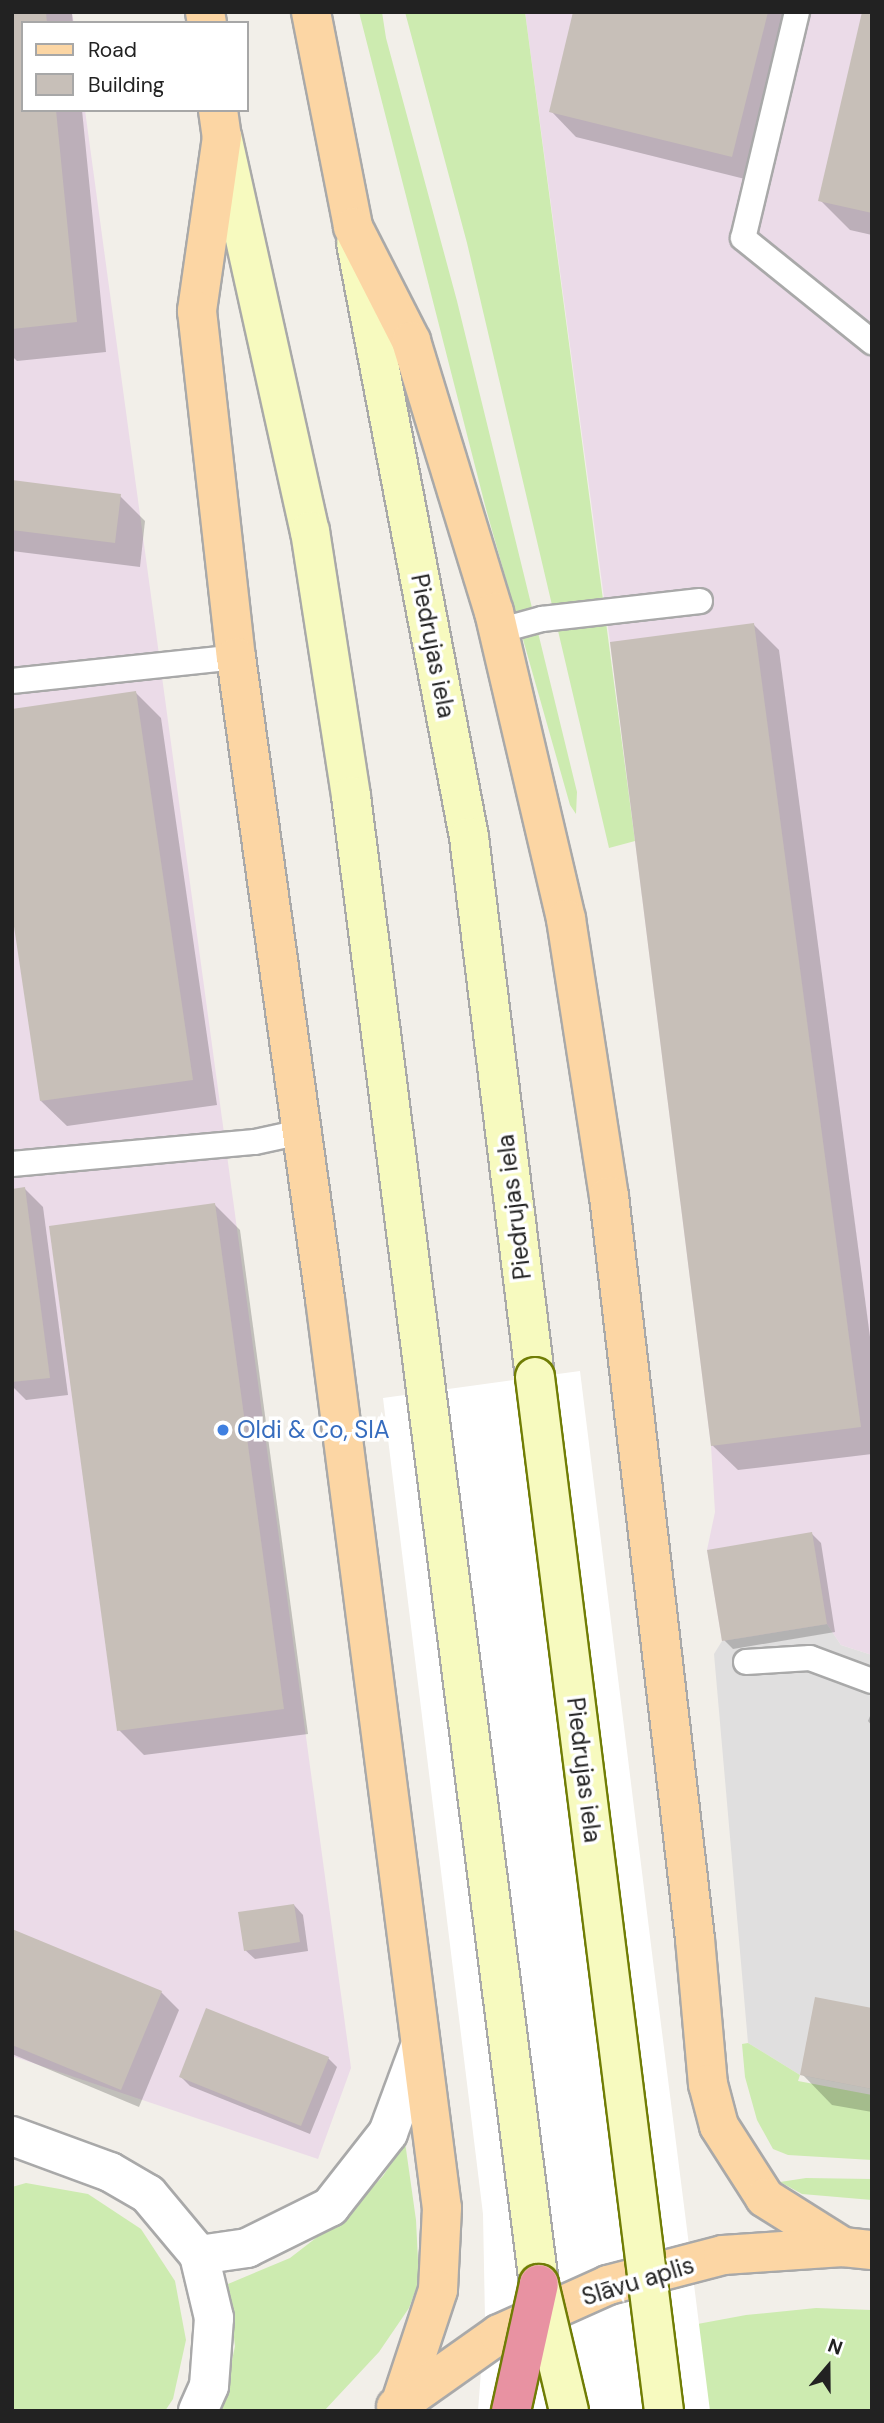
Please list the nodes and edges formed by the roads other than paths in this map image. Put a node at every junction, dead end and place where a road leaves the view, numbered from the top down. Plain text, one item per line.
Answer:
1 (311, 12) edge
2 (797, 12) edge
3 (220, 123) edge
4 (353, 227) junction
5 (872, 342) edge
6 (700, 601) dead end
7 (498, 631) junction
8 (236, 657) junction
9 (12, 681) edge
10 (301, 1132) junction
11 (12, 1164) edge
12 (746, 1662) dead end
13 (872, 1681) edge
14 (419, 2049) junction
15 (12, 2136) edge
16 (51, 2152) junction
17 (12, 2156) edge
18 (857, 2249) edge
19 (199, 2255) junction
20 (539, 2284) junction
21 (397, 2406) edge
22 (198, 2411) edge
23 (511, 2411) edge
24 (569, 2411) edge
25 (664, 2411) edge

1 - 4 main road, Piedrujas iela
2 - 5 lane
3 - 8 main road
3 - 20 main road
4 - 7 main road
4 - 25 main road, Piedrujas iela, bridge
6 - 7 lane
7 - 18 main road
8 - 9 lane
8 - 10 main road
10 - 11 lane
10 - 14 main road
12 - 13 lane
14 - 19 street
14 - 21 main road
15 - 16 street
16 - 17 street
16 - 19 street
18 - 21 main road, Slāvu aplis
19 - 22 street
20 - 23 highway, bridge
20 - 24 main road, bridge

